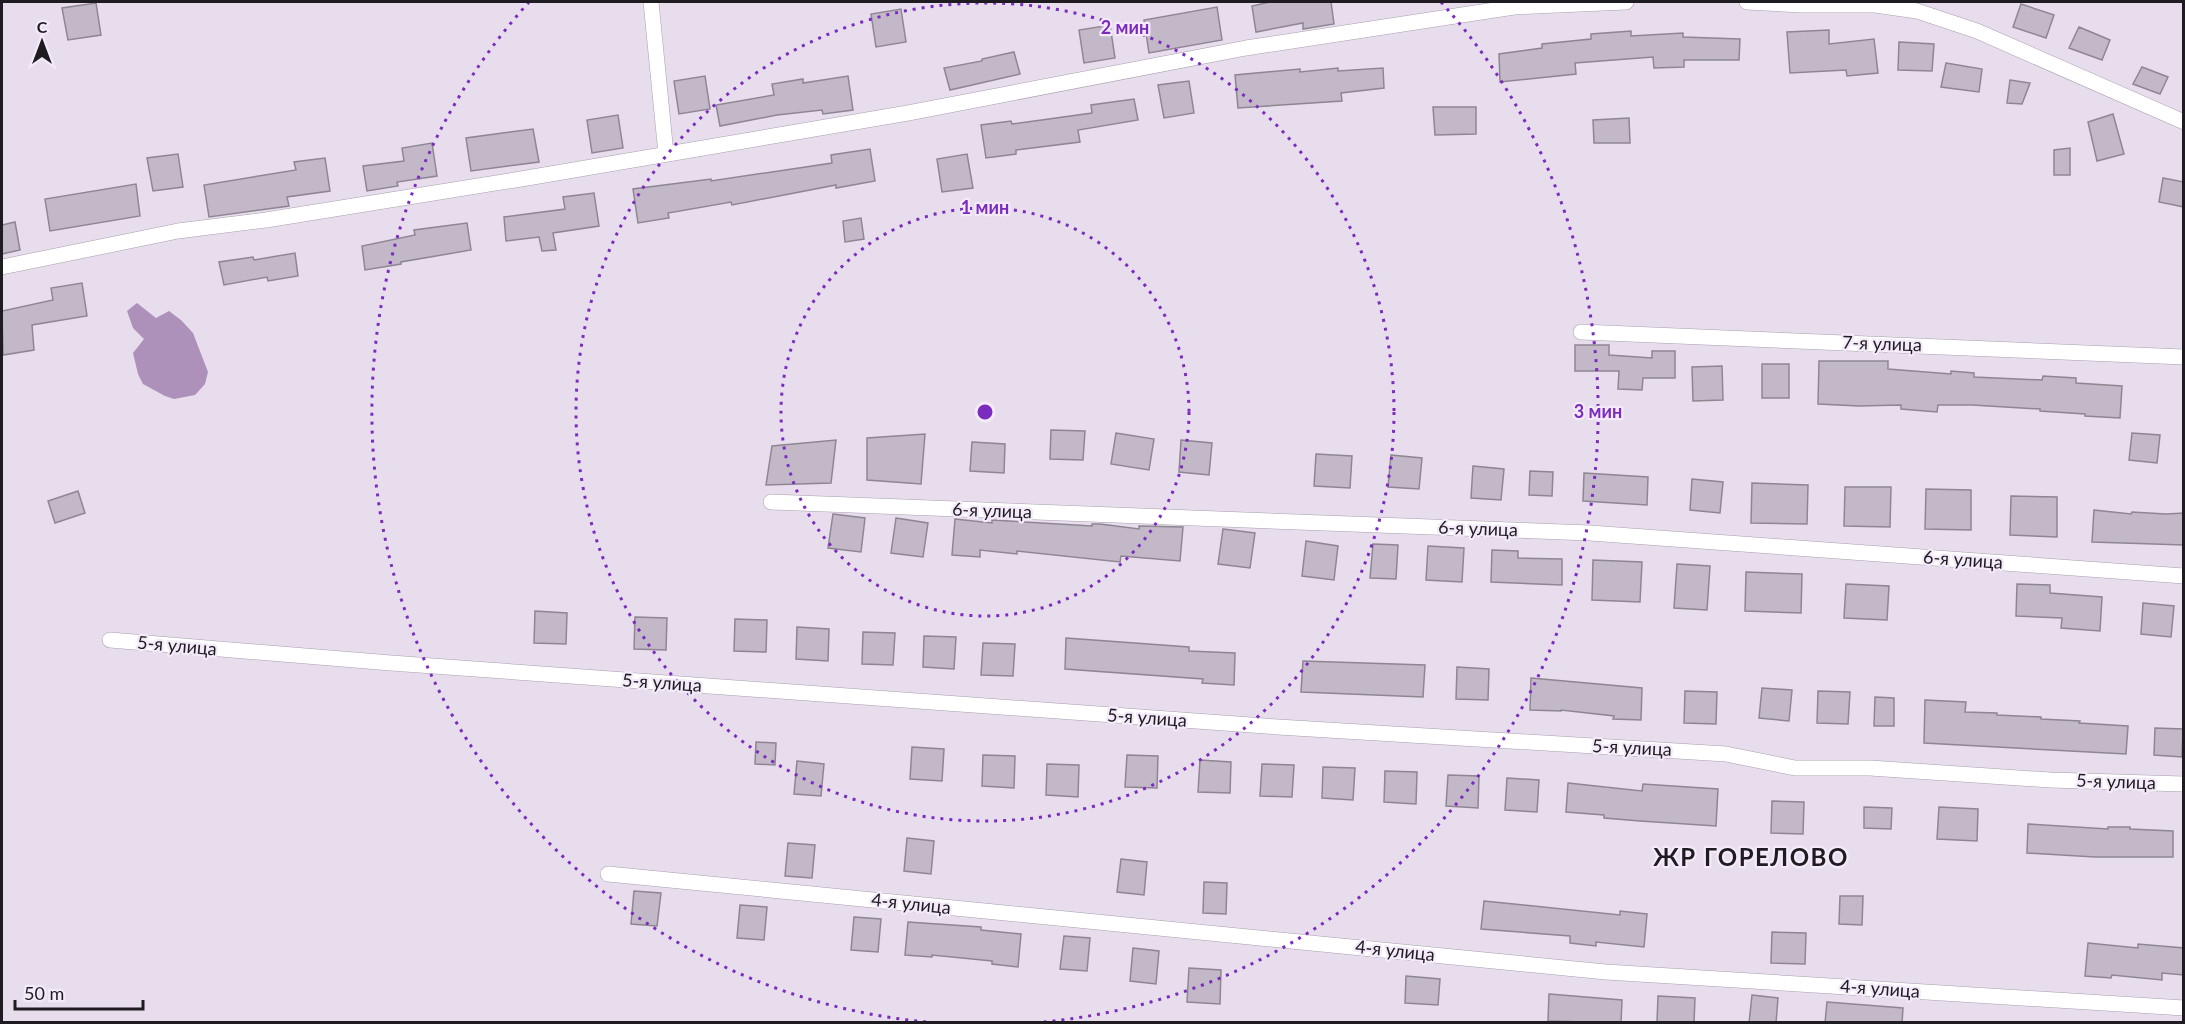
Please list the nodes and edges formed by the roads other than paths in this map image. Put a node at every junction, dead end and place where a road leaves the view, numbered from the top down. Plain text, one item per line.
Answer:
1 (651, 2) edge
2 (1626, 2) edge
3 (1747, 2) edge
4 (2184, 122) edge
5 (666, 154) junction
6 (2, 267) edge
7 (1581, 332) dead end
8 (2184, 357) edge
9 (771, 502) dead end
10 (2184, 576) edge
11 (110, 640) dead end
12 (2184, 784) edge
13 (608, 874) dead end
14 (2184, 1008) edge

1 - 5 street
2 - 5 street
3 - 4 street
5 - 6 street
7 - 8 street, 7-я улица
9 - 10 street, 6-я улица
11 - 12 street, 5-я улица
13 - 14 street, 4-я улица

